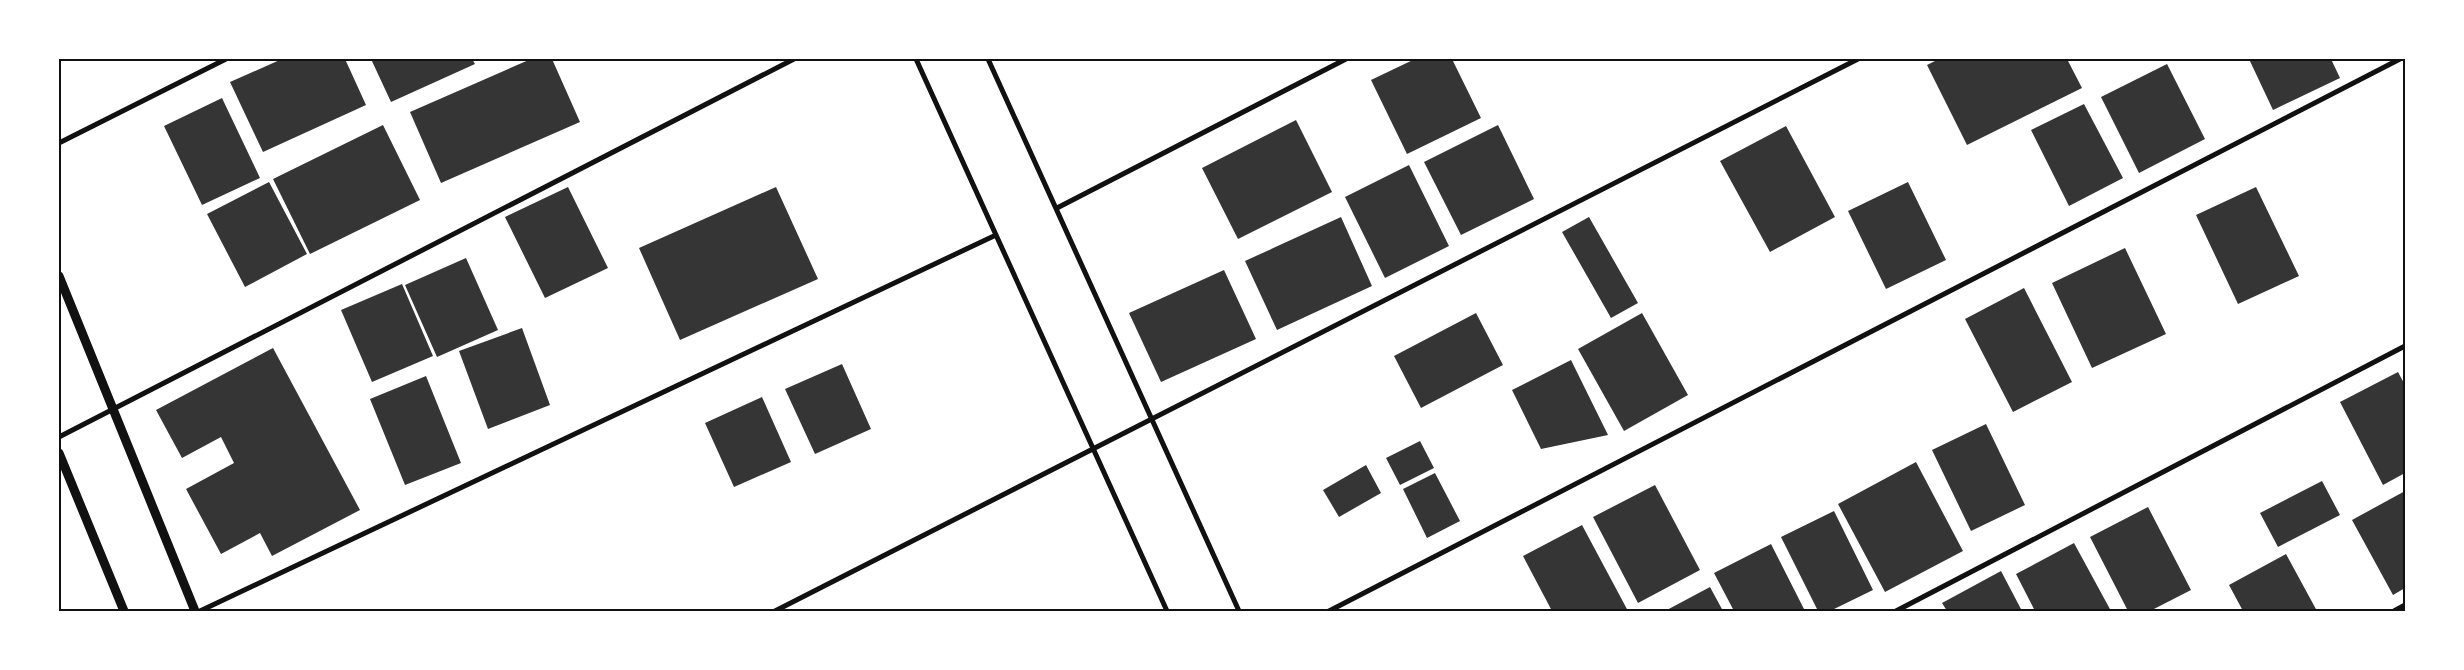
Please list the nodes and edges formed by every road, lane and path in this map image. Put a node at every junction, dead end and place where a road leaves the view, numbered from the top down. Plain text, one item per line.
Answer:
1 (226, 59) edge
2 (794, 59) edge
3 (916, 59) edge
4 (988, 59) edge
5 (1346, 59) edge
6 (1858, 59) edge
7 (2400, 59) edge
8 (59, 143) edge
9 (1057, 208) junction
10 (996, 235) junction
11 (59, 276) edge
12 (2405, 346) edge
13 (112, 410) junction
14 (1153, 418) junction
15 (59, 437) edge
16 (1093, 448) junction
17 (59, 453) edge
18 (2405, 605) edge
19 (124, 611) edge
20 (195, 611) edge
21 (200, 611) edge
22 (775, 611) edge
23 (1167, 611) edge
24 (1239, 611) edge
25 (1329, 611) edge
26 (1896, 611) edge
27 (2394, 611) edge

1 - 8 street
2 - 13 street
3 - 10 street
4 - 9 street
5 - 9 street
6 - 14 street
7 - 25 street
9 - 14 street
10 - 16 street
10 - 21 street
11 - 13 street
12 - 26 street
13 - 15 street
13 - 20 street
14 - 16 street
14 - 24 street
16 - 22 street
16 - 23 street
17 - 19 street
18 - 27 street

